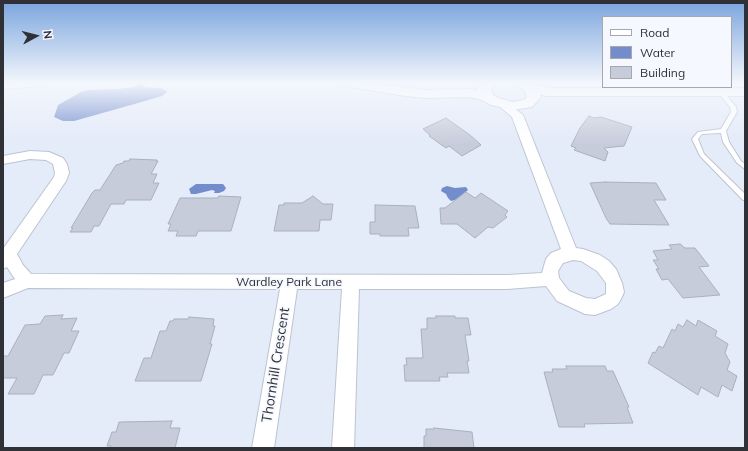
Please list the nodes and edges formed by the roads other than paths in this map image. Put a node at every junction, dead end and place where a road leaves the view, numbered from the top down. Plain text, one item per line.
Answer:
1 (499, 103) edge
2 (517, 103) edge
3 (530, 103) edge
4 (730, 103) edge
5 (723, 131) junction
6 (3, 160) edge
7 (745, 167) edge
8 (745, 198) edge
9 (571, 254) junction
10 (6, 258) edge
11 (551, 278) junction
12 (27, 281) junction
13 (290, 282) junction
14 (351, 282) junction
15 (3, 291) edge
16 (263, 448) edge
17 (343, 448) edge

1 - 2 street
3 - 9 street
4 - 5 lane
5 - 7 lane
5 - 8 lane
6 - 10 street
9 - 11 street
9 - 11 street
10 - 12 street
11 - 14 street, Wardley Park Lane
12 - 13 street, Wardley Park Lane
12 - 15 street, Wardley Park Lane
13 - 14 street, Wardley Park Lane
13 - 16 street, Thornhill Crescent
14 - 17 street

